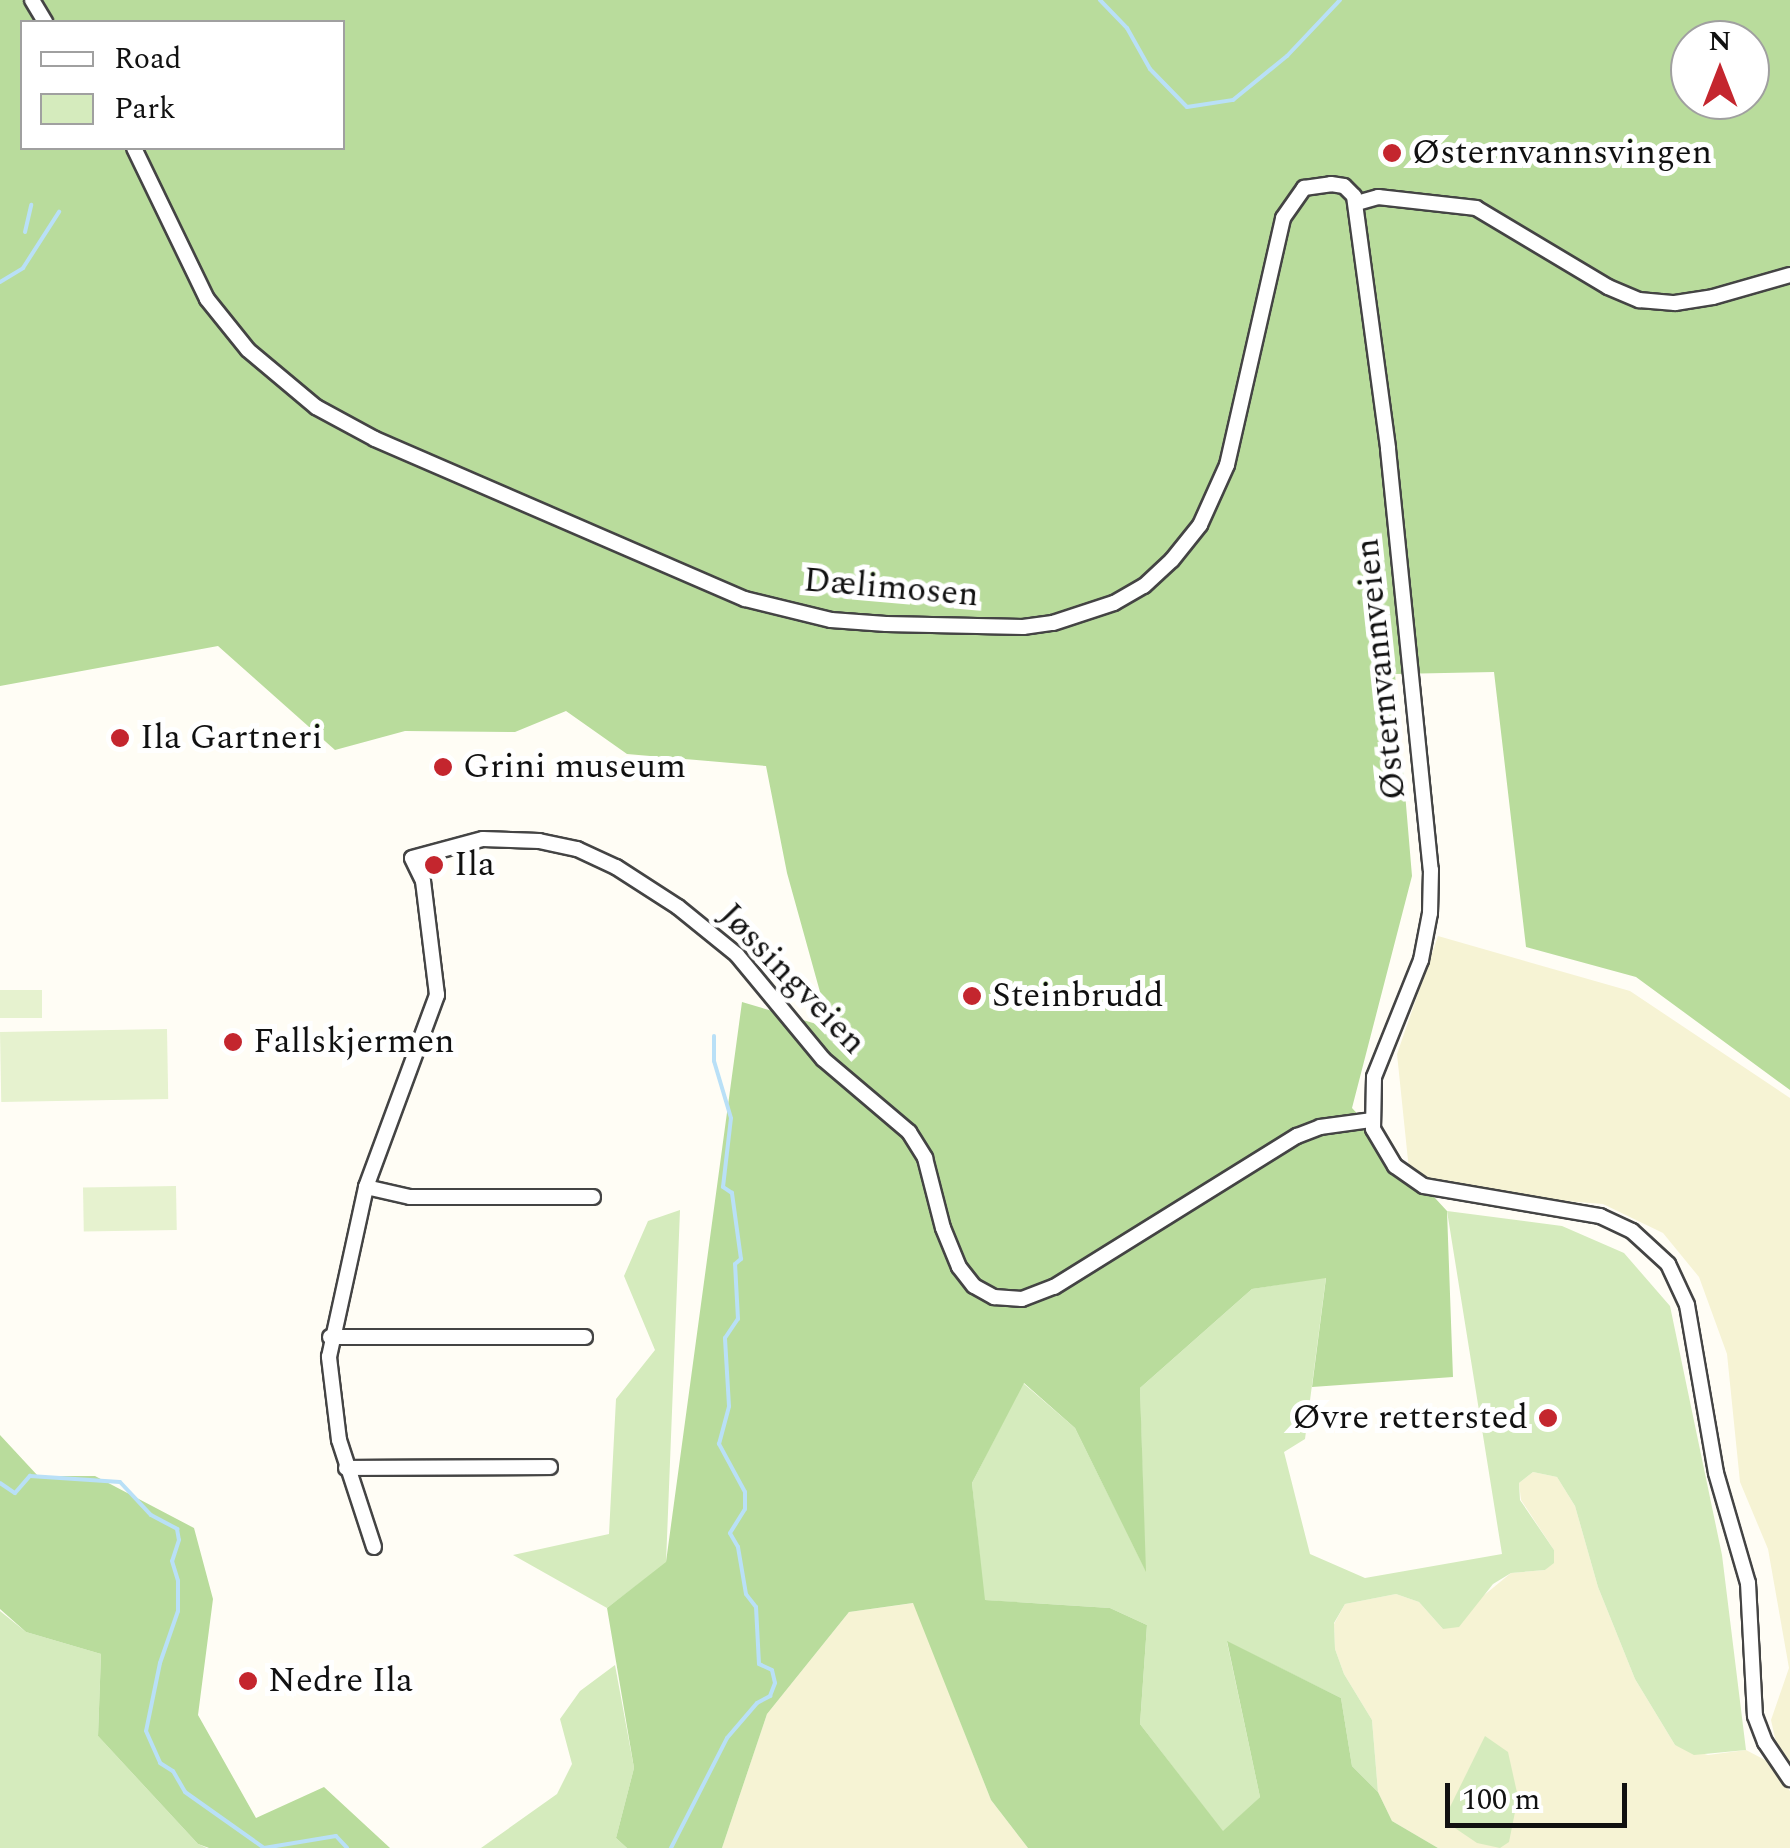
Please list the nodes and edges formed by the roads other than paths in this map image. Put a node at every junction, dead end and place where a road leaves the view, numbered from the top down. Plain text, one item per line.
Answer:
1 (135, 150) edge
2 (1356, 200) junction
3 (1790, 275) edge
4 (1371, 1120) junction
5 (366, 1188) junction
6 (593, 1197) dead end
7 (330, 1337) junction
8 (584, 1337) dead end
9 (550, 1467) dead end
10 (346, 1468) junction
11 (374, 1547) dead end
12 (1790, 1779) edge

1 - 2 street, Dælimosen
2 - 3 street
2 - 4 street, Østernvannveien
4 - 5 street, Jøssingveien
4 - 12 street
5 - 6 street
5 - 7 street, Jøssingveien
7 - 8 street
7 - 10 street, Jøssingveien
9 - 10 street
10 - 11 street, Jøssingveien

